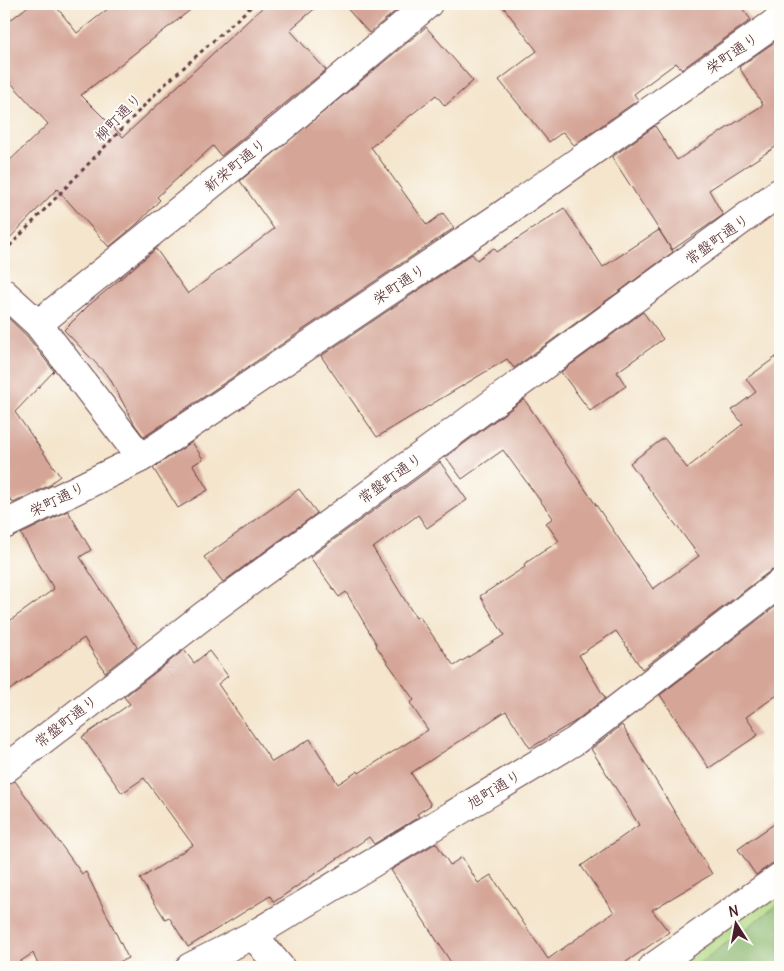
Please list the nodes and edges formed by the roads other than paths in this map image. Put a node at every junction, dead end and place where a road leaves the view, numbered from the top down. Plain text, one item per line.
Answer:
1 (428, 4) edge
2 (780, 18) edge
3 (780, 192) edge
4 (4, 293) edge
5 (38, 324) junction
6 (142, 458) junction
7 (4, 525) edge
8 (780, 583) edge
9 (4, 770) edge
10 (780, 877) edge
11 (253, 935) junction
12 (190, 967) edge
13 (280, 967) edge
14 (653, 967) edge

1 - 5 street, 新栄町通り
2 - 6 street, 栄町通り
3 - 9 street, 常盤町通り
4 - 5 street
5 - 6 street
6 - 7 street, 栄町通り
8 - 11 street, 旭町通り
10 - 14 street
11 - 12 street, 旭町通り
11 - 13 street

